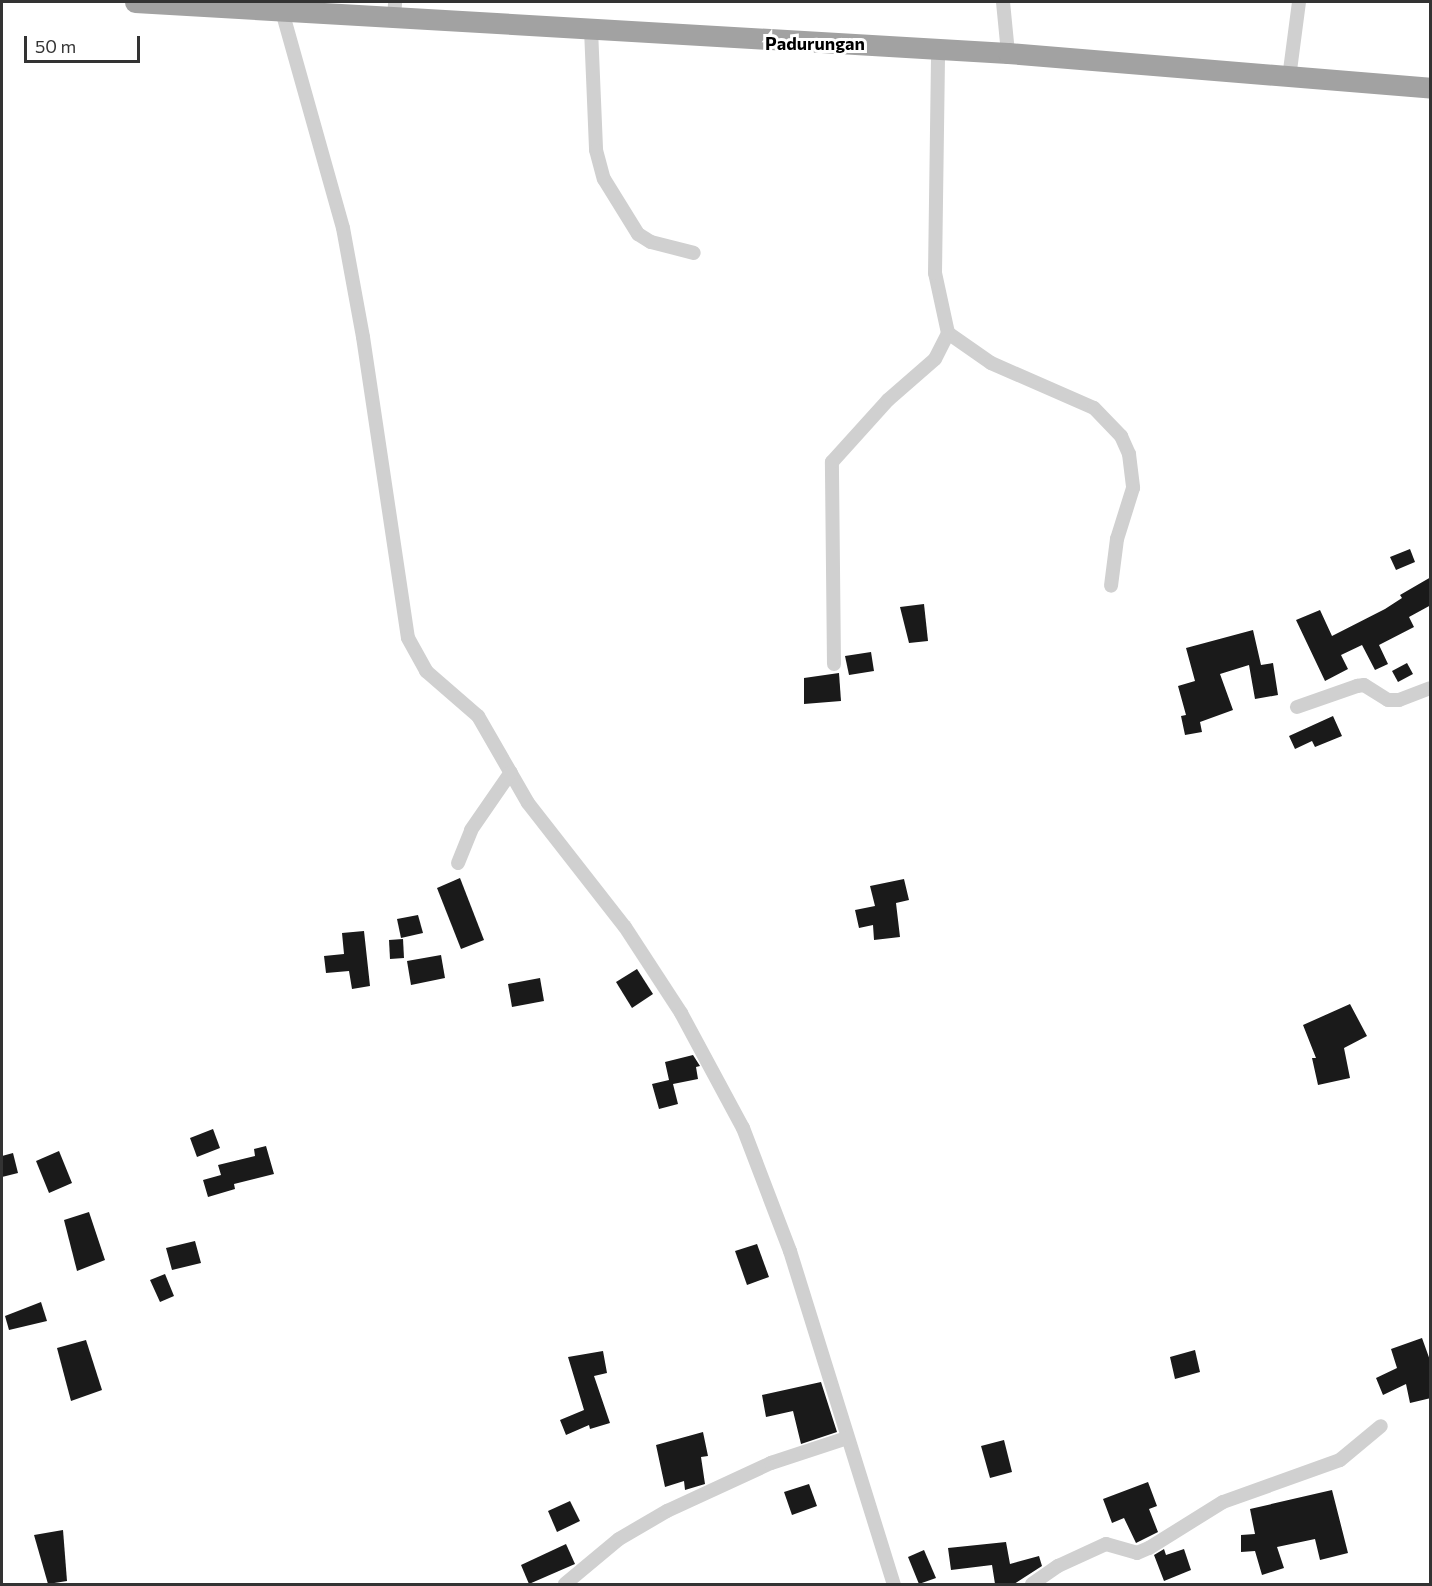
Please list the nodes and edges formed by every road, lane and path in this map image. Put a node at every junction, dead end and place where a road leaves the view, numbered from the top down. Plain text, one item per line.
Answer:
1 (135, 2) edge
2 (1003, 2) edge
3 (1299, 2) edge
4 (395, 10) edge
5 (282, 11) junction
6 (591, 29) junction
7 (938, 52) junction
8 (1008, 53) junction
9 (1288, 78) junction
10 (1431, 88) edge
11 (694, 253) dead end
12 (948, 333) junction
13 (1111, 586) dead end
14 (834, 664) dead end
15 (1431, 688) edge
16 (1297, 707) dead end
17 (511, 772) junction
18 (458, 863) dead end
19 (1381, 1426) dead end
20 (847, 1438) junction
21 (565, 1584) edge
22 (894, 1584) edge
23 (1032, 1584) edge

1 - 5 highway
2 - 8 street
3 - 9 street
4 - 5 highway
4 - 6 highway
5 - 17 street
6 - 7 highway
6 - 11 street
7 - 8 highway
7 - 12 street
8 - 9 highway
9 - 10 highway
12 - 13 street
12 - 14 street
15 - 16 street
17 - 18 street
17 - 20 street
19 - 23 street
20 - 21 street
20 - 22 street

